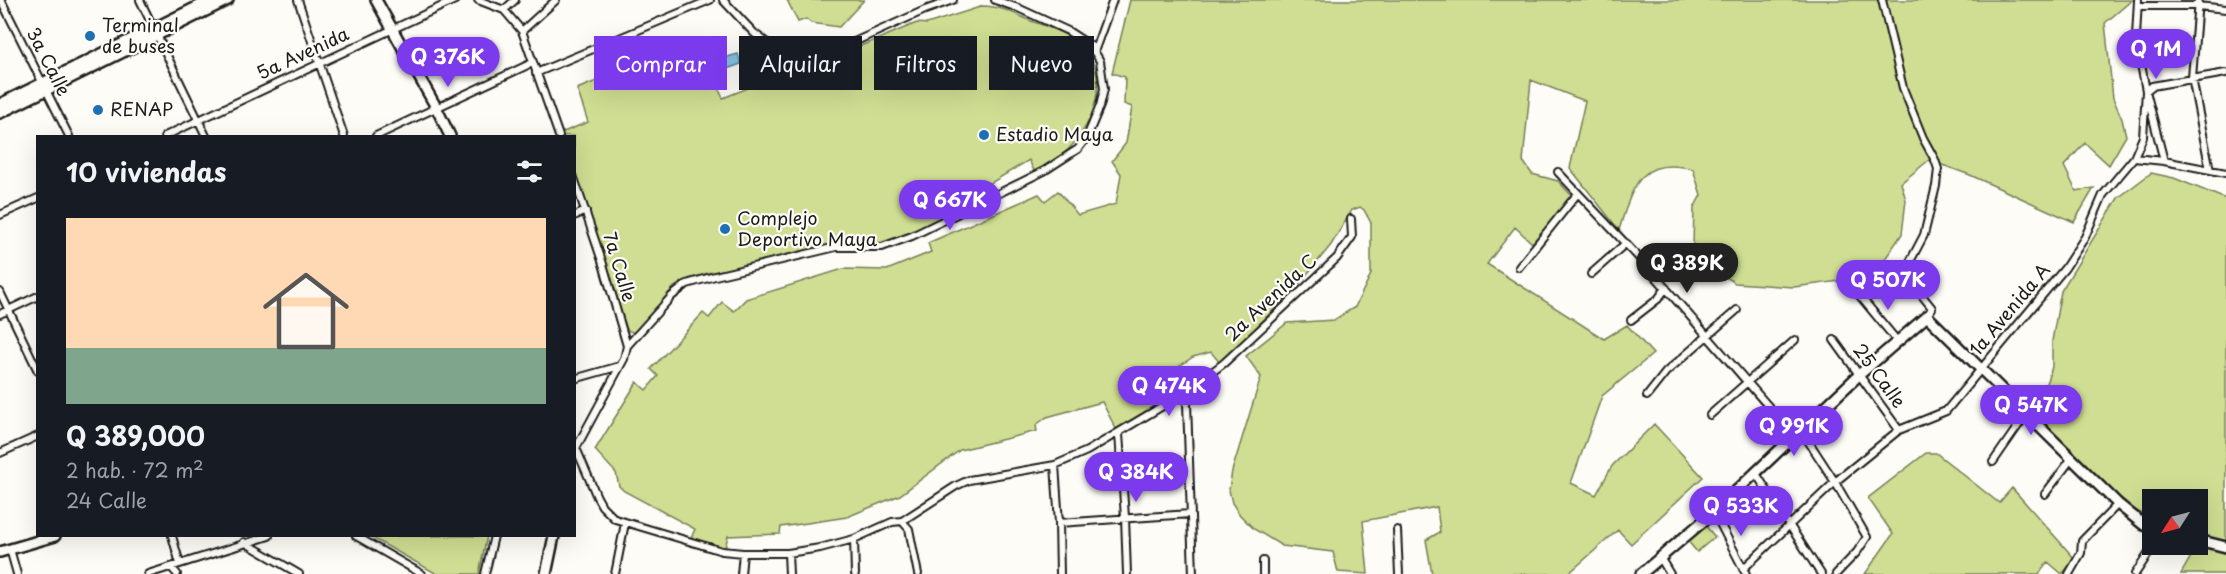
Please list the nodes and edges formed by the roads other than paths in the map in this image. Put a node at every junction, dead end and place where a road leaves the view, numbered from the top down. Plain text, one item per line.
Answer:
1 (1, 0) edge
2 (140, 0) edge
3 (212, 0) edge
4 (228, 0) edge
5 (297, 0) edge
6 (376, 0) edge
7 (455, 0) edge
8 (478, 0) edge
9 (515, 0) edge
10 (556, 0) edge
11 (710, 0) edge
12 (723, 0) edge
13 (953, 0) edge
14 (995, 0) edge
15 (1113, 0) edge
16 (1882, 0) edge
17 (2138, 3) edge
18 (2198, 3) edge
19 (2226, 9) edge
20 (504, 10) junction
21 (3, 13) edge
22 (392, 29) junction
23 (522, 31) junction
24 (155, 32) junction
25 (1075, 36) edge
26 (1094, 44) edge
27 (1094, 52) edge
28 (319, 63) junction
29 (532, 63) junction
30 (536, 73) junction
31 (2226, 73) edge
32 (2192, 78) junction
33 (44, 86) junction
34 (2146, 91) junction
35 (0, 104) edge
36 (436, 107) junction
37 (0, 113) edge
38 (198, 120) junction
39 (68, 135) edge
40 (167, 135) edge
41 (206, 135) edge
42 (344, 135) edge
43 (378, 135) edge
44 (450, 135) edge
45 (559, 135) edge
46 (2134, 158) junction
47 (2164, 161) junction
48 (2210, 170) junction
49 (1558, 172) dead end
50 (2226, 173) edge
51 (576, 184) edge
52 (1578, 193) junction
53 (36, 199) edge
54 (586, 212) junction
55 (0, 215) edge
56 (576, 215) edge
57 (1351, 219) dead end
58 (1626, 243) junction
59 (1519, 267) dead end
60 (1591, 274) dead end
61 (1666, 288) junction
62 (0, 292) edge
63 (1860, 296) dead end
64 (36, 297) edge
65 (9, 310) junction
66 (1737, 310) dead end
67 (0, 314) edge
68 (1927, 316) junction
69 (1631, 320) dead end
70 (1707, 335) junction
71 (1795, 340) dead end
72 (1834, 340) dead end
73 (1898, 342) junction
74 (627, 346) junction
75 (620, 366) junction
76 (36, 367) edge
77 (1980, 369) junction
78 (1860, 374) junction
79 (576, 378) edge
80 (1747, 383) junction
81 (1183, 394) junction
82 (1647, 396) dead end
83 (2027, 412) junction
84 (1710, 415) dead end
85 (1899, 430) junction
86 (1119, 434) junction
87 (1798, 434) junction
88 (36, 437) edge
89 (0, 453) edge
90 (2072, 458) junction
91 (1993, 462) dead end
92 (1055, 465) junction
93 (1755, 472) junction
94 (1835, 482) junction
95 (2045, 494) dead end
96 (2118, 504) junction
97 (1714, 512) junction
98 (1190, 514) junction
99 (1125, 517) junction
100 (902, 521) junction
101 (625, 523) junction
102 (1059, 523) junction
103 (2142, 523) edge
104 (1791, 525) junction
105 (1397, 530) dead end
106 (52, 537) edge
107 (172, 537) edge
108 (265, 537) edge
109 (358, 537) edge
110 (494, 537) edge
111 (554, 537) edge
112 (854, 538) junction
113 (244, 542) junction
114 (2208, 542) edge
115 (2226, 547) edge
116 (5, 551) edge
117 (743, 553) junction
118 (788, 553) junction
119 (2149, 555) edge
120 (1661, 559) junction
121 (1263, 561) dead end
122 (180, 564) junction
123 (171, 567) junction
124 (1745, 571) edge
125 (17, 574) edge
126 (148, 574) edge
127 (177, 574) edge
128 (298, 574) edge
129 (422, 574) edge
130 (485, 574) edge
131 (546, 574) edge
132 (615, 574) edge
133 (741, 574) edge
134 (789, 574) edge
135 (855, 574) edge
136 (918, 574) edge
137 (1060, 574) edge
138 (1127, 574) edge
139 (1193, 574) edge
140 (1263, 574) edge
141 (1399, 574) edge
142 (1641, 574) edge
143 (1670, 574) edge
144 (1821, 574) edge
145 (1836, 574) edge
146 (2068, 574) edge
147 (2135, 574) edge

1 - 21 street, 3a Calle
2 - 24 street
3 - 24 street
4 - 24 street
5 - 28 street
6 - 22 street
7 - 22 street, 5a Avenida
8 - 20 street
9 - 20 street
10 - 23 street
11 - 30 street
12 - 13 street
14 - 25 street
15 - 26 street
16 - 68 street
17 - 18 street
17 - 34 street
18 - 19 street
18 - 32 street
20 - 23 street
21 - 33 street, 3a Calle
22 - 28 street, 5a Avenida
22 - 36 street
23 - 29 street
24 - 33 street
24 - 38 street
27 - 74 street
28 - 38 street, 5a Avenida
28 - 42 street
29 - 30 street
29 - 36 street
30 - 45 street
31 - 32 street
32 - 34 street
32 - 48 street
33 - 35 street
33 - 37 street
33 - 39 street, 3a Calle
34 - 46 street
34 - 47 street
36 - 43 street
36 - 44 street
38 - 40 street, 5a Avenida
38 - 41 street
46 - 47 street
46 - 77 street, 1a Avenida A
47 - 48 street
48 - 50 street
49 - 52 street
51 - 54 street, 7a Calle
52 - 58 street
52 - 59 street
53 - 55 street
54 - 56 street
54 - 74 street, 7a Calle
57 - 81 street, 2a Avenida C
58 - 60 street
58 - 61 street
61 - 69 street
61 - 70 street
62 - 65 street
63 - 73 street
64 - 65 street
65 - 67 street
65 - 76 street
66 - 70 street
68 - 73 street
68 - 77 street
70 - 80 street
70 - 82 street
71 - 80 street
72 - 78 street, 25 Calle
73 - 78 street
74 - 75 street
75 - 79 street
75 - 101 street
77 - 83 street
77 - 85 street, 1a Avenida A
78 - 85 street, 25 Calle
78 - 87 street
80 - 84 street
80 - 87 street
81 - 86 street, 2a Avenida C
81 - 98 street
83 - 90 street
83 - 91 street
85 - 94 street, 1a Avenida A
86 - 92 street, 2a Avenida C
86 - 99 street
87 - 93 street
87 - 94 street
88 - 89 street
90 - 95 street
90 - 96 street
92 - 100 street, 2a Avenida C
92 - 102 street
93 - 97 street
93 - 104 street
94 - 104 street, 1a Avenida A
94 - 145 street
96 - 103 street
96 - 146 street
97 - 120 street
97 - 124 street
98 - 99 street
98 - 139 street
99 - 102 street
99 - 138 street
100 - 112 street, 2a Avenida C
100 - 136 street
101 - 117 street, 2a Avenida C
101 - 132 street
102 - 137 street
104 - 124 street, 1a Avenida A
104 - 144 street
105 - 141 street
106 - 116 street
107 - 122 street
108 - 113 street
109 - 129 street
110 - 130 street
111 - 131 street
112 - 118 street, 2a Avenida C
112 - 135 street
113 - 122 street
113 - 128 street
114 - 115 street
116 - 125 street
117 - 118 street, 2a Avenida C
117 - 133 street
118 - 134 street
119 - 147 street
120 - 142 street
120 - 143 street
121 - 140 street
122 - 123 street
123 - 126 street
123 - 127 street

